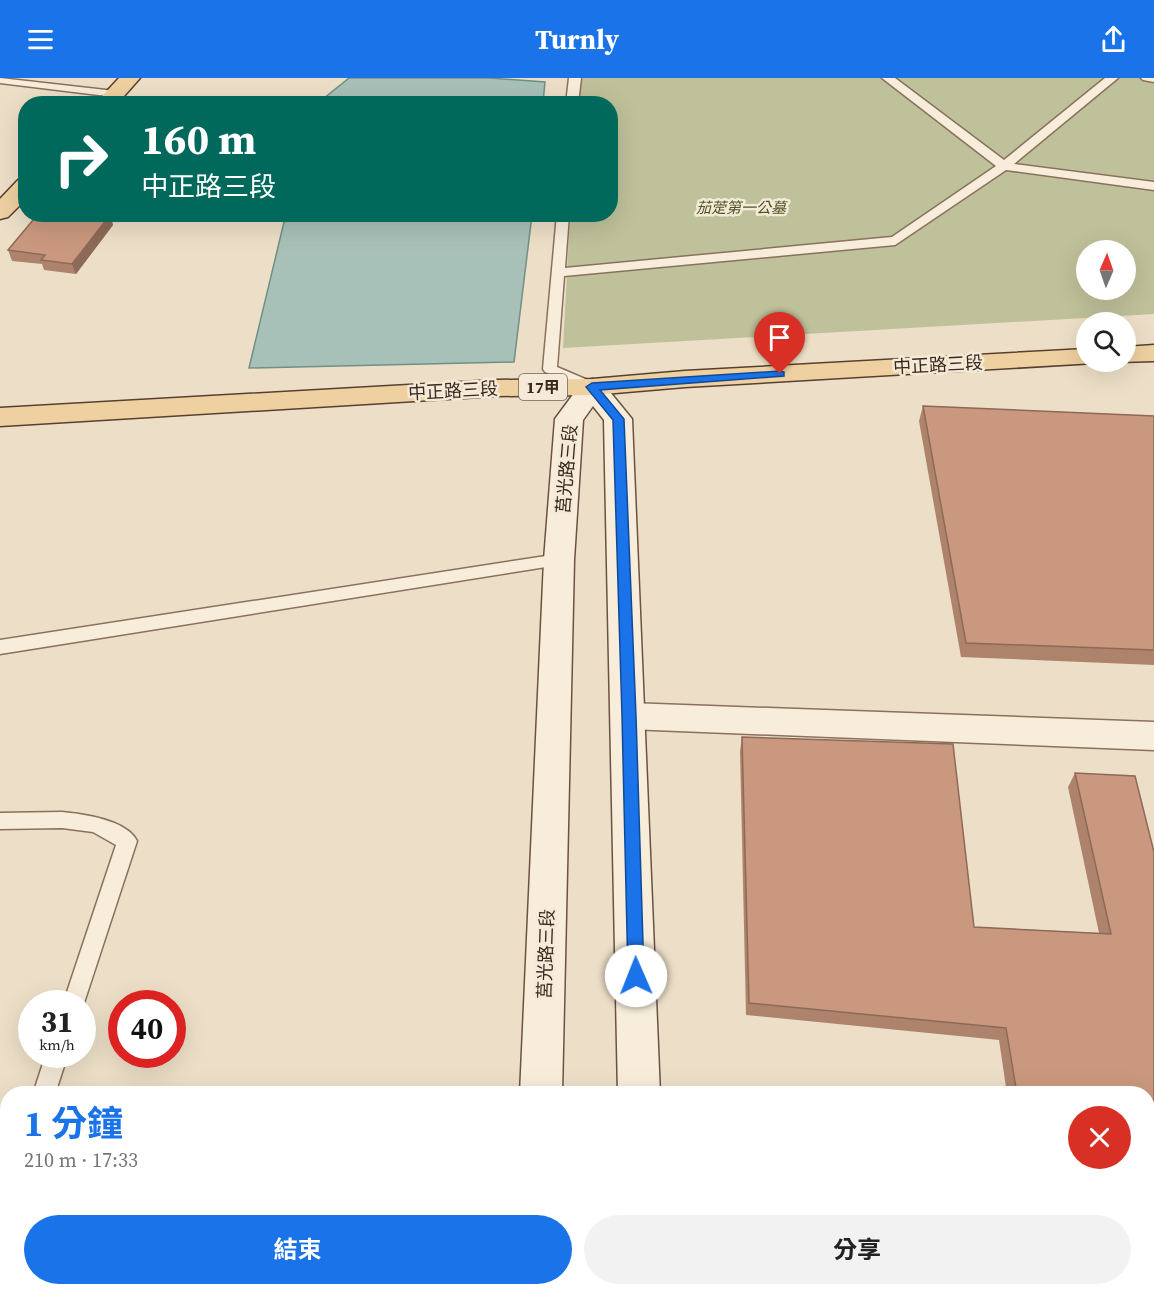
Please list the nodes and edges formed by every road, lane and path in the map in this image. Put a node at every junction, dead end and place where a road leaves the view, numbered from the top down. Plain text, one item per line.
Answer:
1 (130, 78) edge
2 (574, 78) edge
3 (888, 78) edge
4 (1112, 78) edge
5 (1147, 78) edge
6 (1154, 79) edge
7 (0, 80) edge
8 (93, 96) edge
9 (113, 96) edge
10 (573, 96) edge
11 (1004, 166) junction
12 (1154, 186) edge
13 (18, 193) edge
14 (0, 212) edge
15 (562, 222) edge
16 (558, 273) junction
17 (1154, 353) edge
18 (1136, 354) edge
19 (1076, 358) edge
20 (592, 387) junction
21 (0, 417) edge
22 (559, 560) junction
23 (0, 646) edge
24 (629, 716) junction
25 (1154, 736) edge
26 (0, 821) edge
27 (79, 990) edge
28 (52, 1068) edge
29 (47, 1086) edge
30 (541, 1086) edge
31 (639, 1086) edge

1 - 9 main road
2 - 10 lane
3 - 11 lane
4 - 11 lane
5 - 6 lane
7 - 8 lane
11 - 12 lane
11 - 16 lane
13 - 14 main road
15 - 16 lane
16 - 20 lane
17 - 18 main road
19 - 20 main road, 中正路三段 / 17甲
20 - 21 main road, 中正路三段 / 17甲
20 - 22 street, 莒光路三段
20 - 24 street
22 - 23 lane
22 - 30 street, 莒光路三段
24 - 25 street
24 - 31 street
26 - 27 lane
28 - 29 lane

